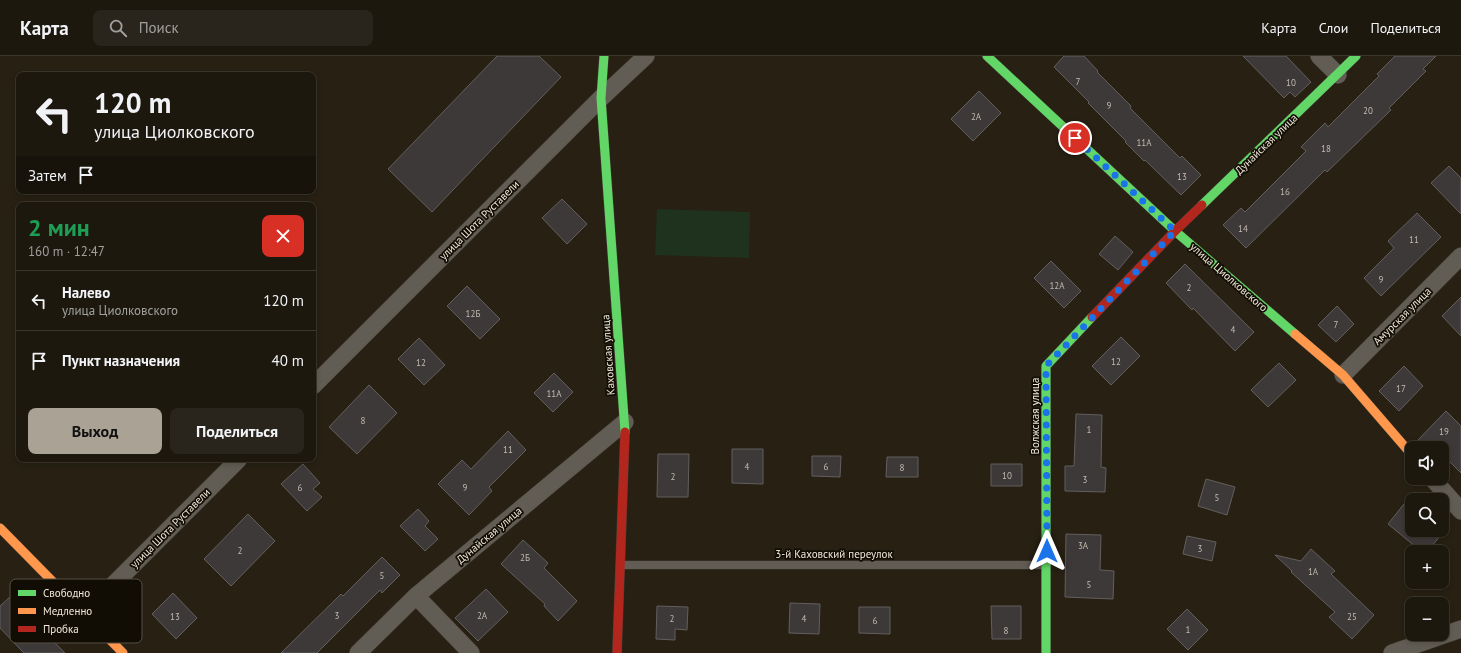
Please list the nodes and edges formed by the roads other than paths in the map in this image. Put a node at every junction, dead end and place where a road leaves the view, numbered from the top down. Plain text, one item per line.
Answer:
1 (604, 56) edge
2 (646, 56) edge
3 (987, 56) edge
4 (1319, 56) edge
5 (1356, 56) edge
6 (1338, 75) junction
7 (601, 98) junction
8 (1175, 231) junction
9 (1461, 256) edge
10 (1343, 375) junction
11 (316, 383) edge
12 (626, 422) junction
13 (1405, 447) edge
14 (236, 462) edge
15 (1438, 485) edge
16 (1461, 511) edge
17 (0, 528) edge
18 (621, 565) junction
19 (1047, 566) junction
20 (50, 579) edge
21 (119, 579) edge
22 (416, 596) junction
23 (1461, 629) edge
24 (113, 643) edge
25 (123, 653) edge
26 (358, 653) edge
27 (471, 653) edge
28 (616, 653) edge
29 (1046, 653) edge
30 (1392, 653) edge

1 - 7 street, Каховская улица
2 - 7 street, улица Шота Руставели
3 - 8 street, улица Циолковского
4 - 6 street
5 - 6 street, Дунайская улица
6 - 8 street, Дунайская улица
7 - 11 street, улица Шота Руставели
7 - 12 street, Каховская улица
8 - 10 street, улица Циолковского
8 - 19 street, Волжская улица
9 - 10 street, Амурская улица
10 - 13 street, улица Циолковского
12 - 18 street, Каховская улица
12 - 22 street, Дунайская улица
14 - 21 street, улица Шота Руставели
15 - 16 street
17 - 20 street
18 - 19 lane, 3-й Каховский переулок
18 - 28 street, Каховская улица
19 - 29 street, Волжская улица
22 - 26 street, Дунайская улица
22 - 27 street
23 - 30 street
24 - 25 street

